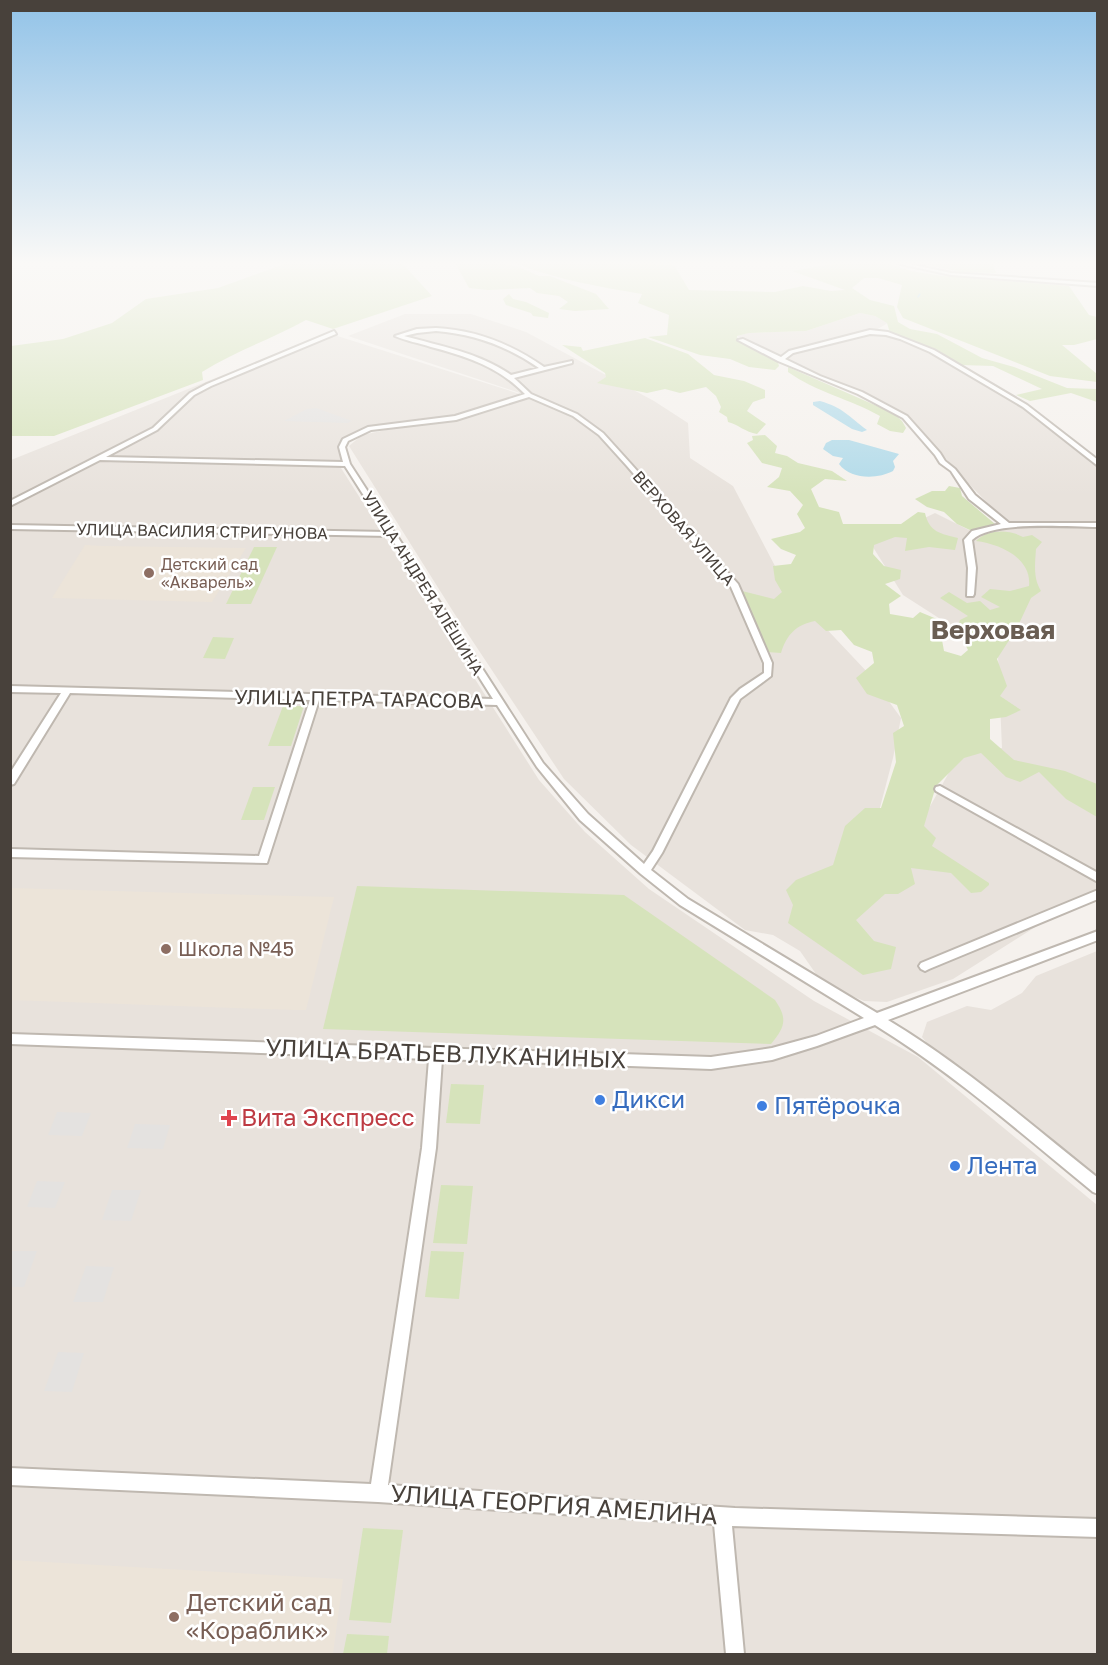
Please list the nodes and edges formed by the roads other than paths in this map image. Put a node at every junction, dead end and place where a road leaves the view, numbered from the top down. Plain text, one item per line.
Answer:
1 (316, 341) edge
2 (414, 341) edge
3 (490, 341) edge
4 (742, 341) edge
5 (836, 341) edge
6 (906, 341) edge
7 (780, 360) junction
8 (570, 362) dead end
9 (544, 369) junction
10 (510, 377) junction
11 (529, 395) junction
12 (102, 459) junction
13 (347, 464) junction
14 (1098, 464) edge
15 (10, 504) edge
16 (1007, 525) junction
17 (1098, 525) edge
18 (10, 527) edge
19 (394, 534) junction
20 (970, 594) dead end
21 (10, 689) edge
22 (68, 690) junction
23 (315, 698) junction
24 (498, 702) junction
25 (10, 782) edge
26 (940, 789) dead end
27 (10, 853) edge
28 (645, 871) junction
29 (1098, 878) edge
30 (1098, 894) edge
31 (1098, 934) edge
32 (925, 966) dead end
33 (875, 1017) junction
34 (10, 1039) edge
35 (436, 1053) junction
36 (1098, 1187) edge
37 (10, 1476) edge
38 (378, 1493) junction
39 (722, 1516) junction
40 (1098, 1528) edge
41 (735, 1654) edge

1 - 12 street
2 - 10 street
3 - 9 street
4 - 7 street
5 - 7 street
6 - 14 street
7 - 16 street
8 - 9 street
9 - 10 street
10 - 11 street
11 - 13 street
11 - 28 street, ВЕРХОВАЯ УЛИЦА
12 - 13 street
12 - 15 street
13 - 19 street, УЛИЦА АНДРЕЯ АЛЁШИНА
16 - 17 street
16 - 20 street
18 - 19 street, УЛИЦА ВАСИЛИЯ СТРИГУНОВА
19 - 24 street, УЛИЦА АНДРЕЯ АЛЁШИНА
21 - 22 street, УЛИЦА ПЕТРА ТАРАСОВА
22 - 23 street, УЛИЦА ПЕТРА ТАРАСОВА
22 - 25 street
23 - 24 street, УЛИЦА ПЕТРА ТАРАСОВА
23 - 27 street
24 - 28 street, УЛИЦА ПЕТРА ТАРАСОВА
26 - 29 street
28 - 33 street, УЛИЦА ПЕТРА ТАРАСОВА
30 - 32 street
31 - 33 street, УЛИЦА БРАТЬЕВ ЛУКАНИНЫХ
33 - 35 street, УЛИЦА БРАТЬЕВ ЛУКАНИНЫХ
33 - 36 street
34 - 35 street, УЛИЦА БРАТЬЕВ ЛУКАНИНЫХ
35 - 38 street
37 - 38 street, УЛИЦА ГЕОРГИЯ АМЕЛИНА
38 - 39 street, УЛИЦА ГЕОРГИЯ АМЕЛИНА
39 - 40 street, УЛИЦА ГЕОРГИЯ АМЕЛИНА
39 - 41 street

